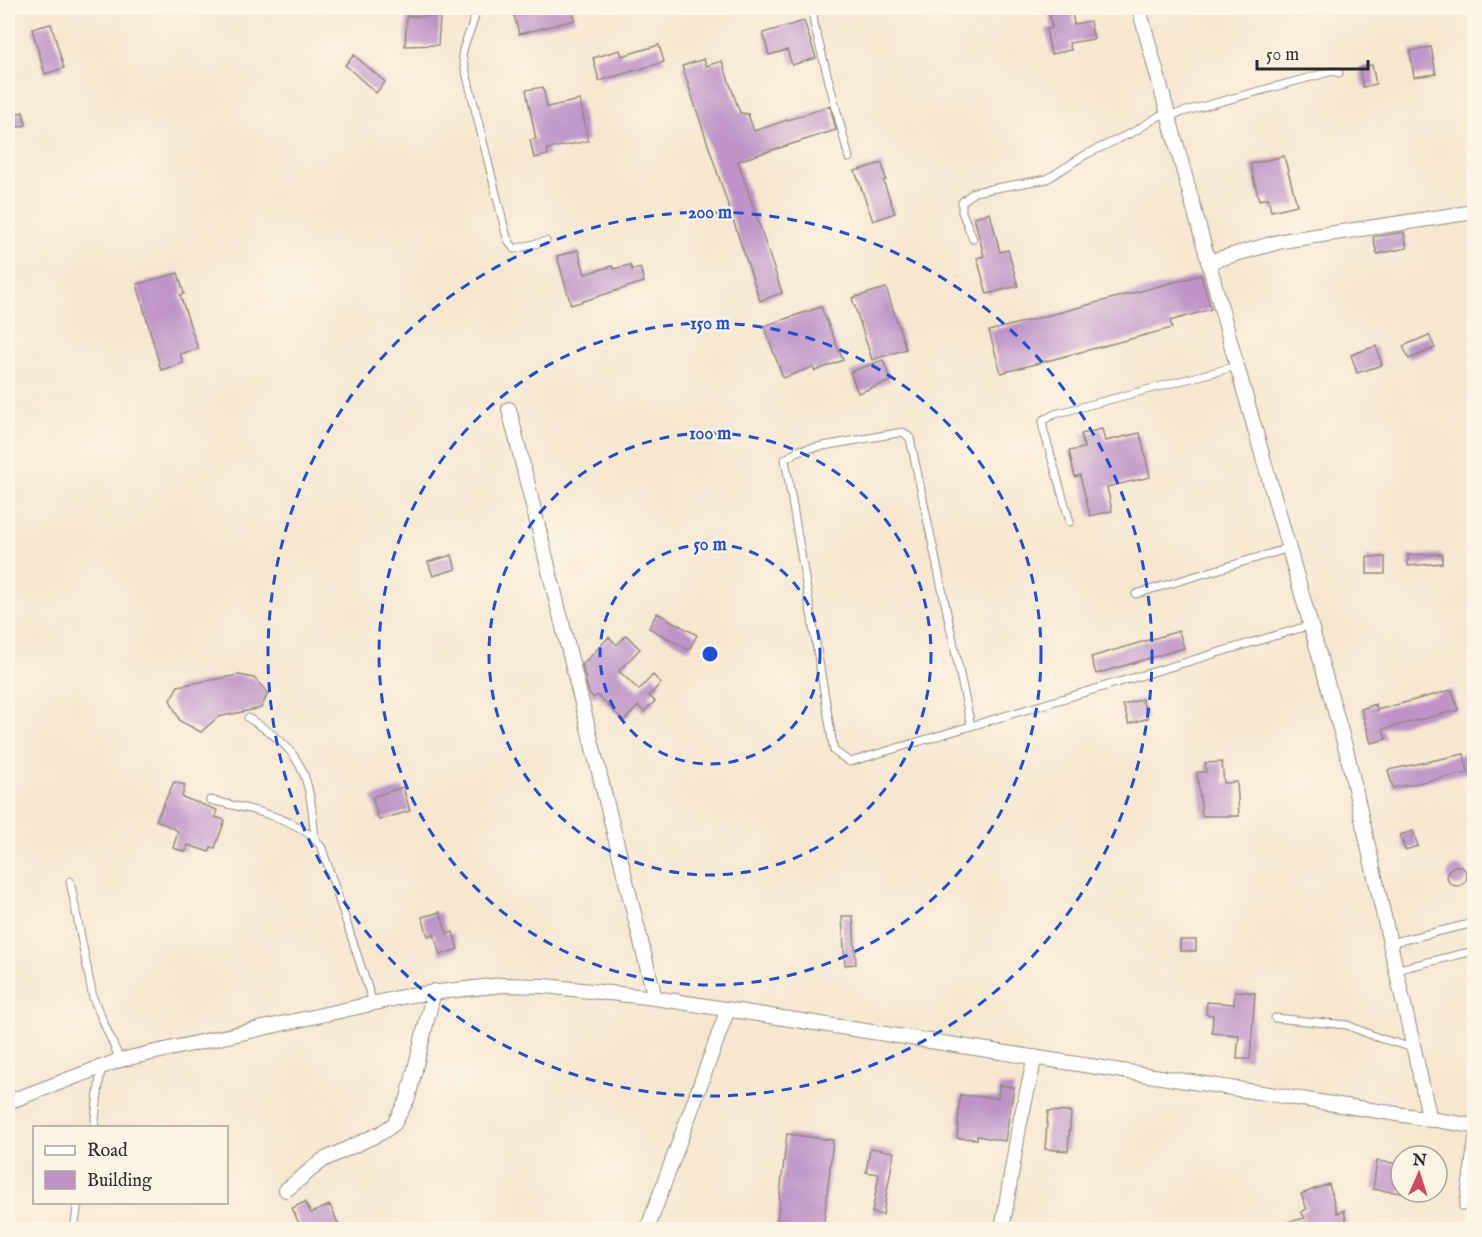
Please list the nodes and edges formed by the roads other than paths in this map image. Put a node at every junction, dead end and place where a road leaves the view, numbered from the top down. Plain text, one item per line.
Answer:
1 (476, 8) edge
2 (816, 8) edge
3 (1139, 8) edge
4 (1339, 73) dead end
5 (1167, 114) junction
6 (849, 158) dead end
7 (1474, 212) edge
8 (974, 239) dead end
9 (546, 242) dead end
10 (1208, 262) junction
11 (1236, 366) junction
12 (509, 409) dead end
13 (1070, 522) dead end
14 (1289, 548) junction
15 (1136, 594) dead end
16 (1311, 625) junction
17 (248, 718) dead end
18 (971, 726) junction
19 (210, 800) dead end
20 (315, 838) junction
21 (70, 881) dead end
22 (1474, 923) edge
23 (1390, 943) junction
24 (1474, 951) edge
25 (1395, 970) junction
26 (434, 992) junction
27 (654, 998) junction
28 (373, 1003) junction
29 (728, 1009) junction
30 (1275, 1018) dead end
31 (1413, 1048) junction
32 (1035, 1057) junction
33 (120, 1060) junction
34 (100, 1068) junction
35 (8, 1102) edge
36 (1430, 1120) junction
37 (93, 1126) edge
38 (1474, 1127) edge
39 (286, 1190) dead end
40 (78, 1204) edge
41 (1463, 1207) dead end
42 (74, 1230) edge
43 (646, 1230) edge
44 (1002, 1230) edge

1 - 9 lane
2 - 6 lane
3 - 5 street
4 - 5 lane
5 - 8 lane
5 - 10 street
7 - 10 street
10 - 11 street
11 - 13 lane
11 - 14 street
12 - 27 street
14 - 15 lane
14 - 16 street
16 - 18 lane
16 - 23 street
17 - 20 lane
18 - 18 lane
19 - 20 lane
20 - 28 lane
21 - 33 lane
22 - 23 lane
23 - 25 street
24 - 25 lane
25 - 31 street
26 - 27 street
26 - 28 street
26 - 39 street
27 - 29 street
28 - 33 street
29 - 32 street
29 - 43 street
30 - 31 lane
31 - 36 street
32 - 36 street
32 - 44 street
33 - 34 street
34 - 35 street
34 - 37 lane
36 - 38 street
38 - 41 lane
40 - 42 lane

